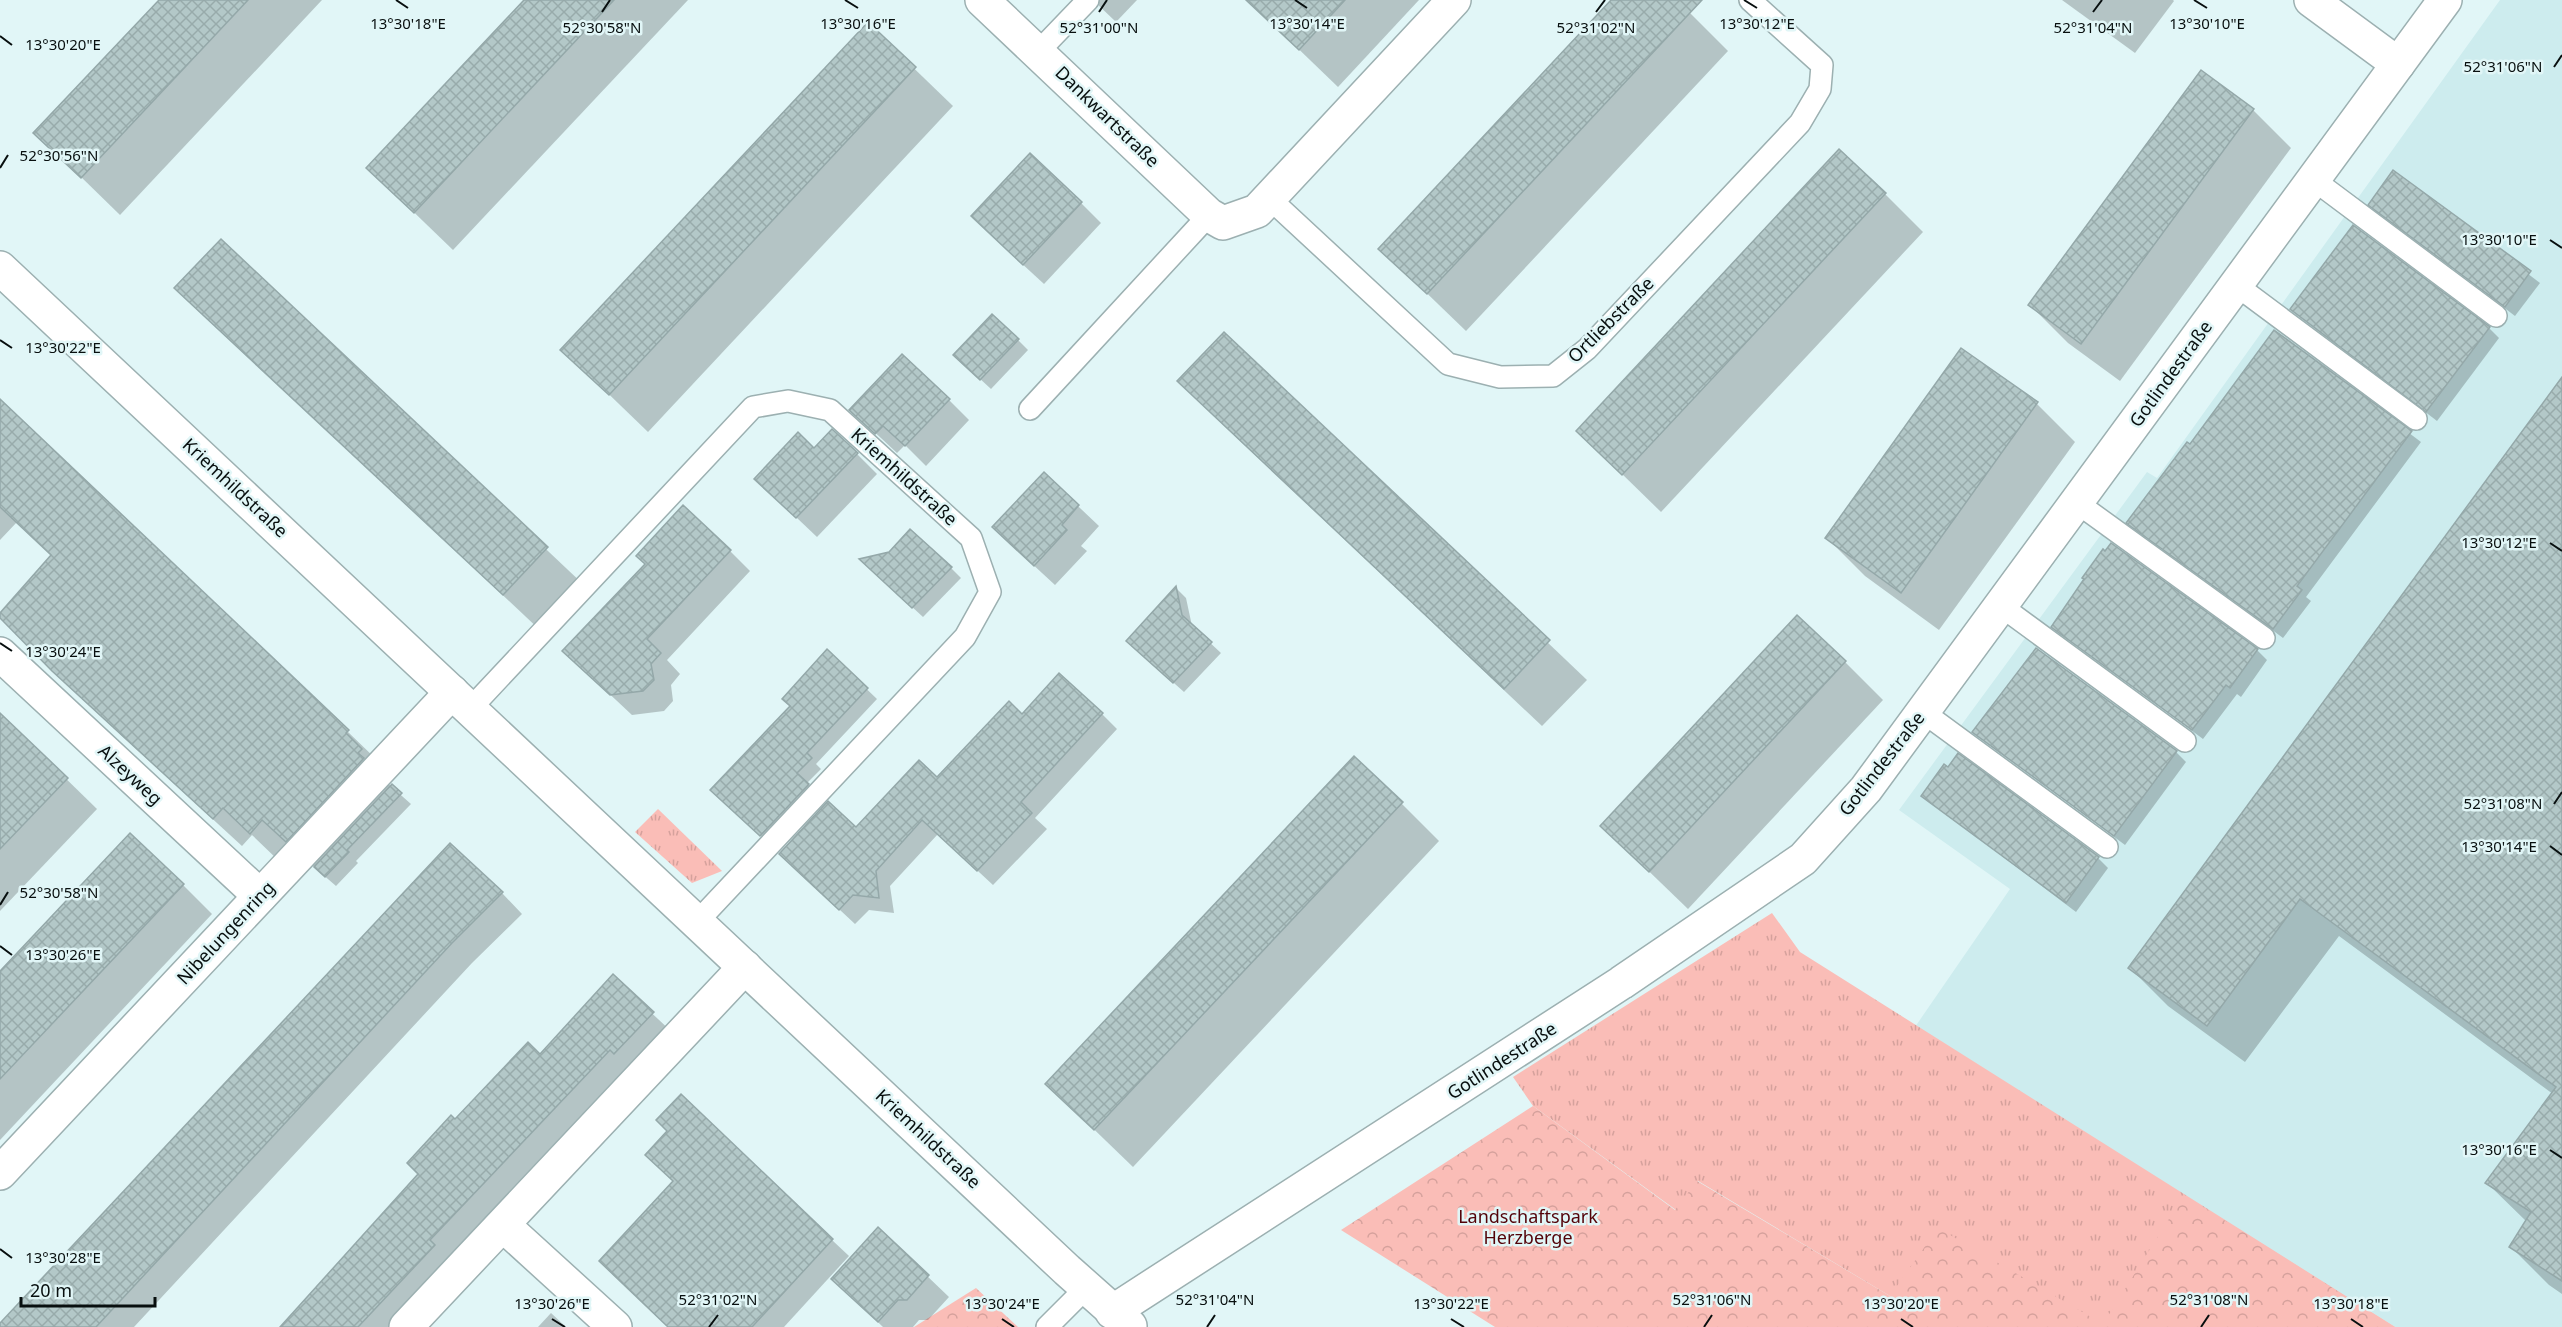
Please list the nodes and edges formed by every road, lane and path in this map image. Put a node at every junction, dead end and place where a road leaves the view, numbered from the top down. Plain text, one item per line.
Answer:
1 (982, 0) edge
2 (1088, 0) edge
3 (1454, 0) edge
4 (1750, 0) edge
5 (2311, 0) edge
6 (2445, 0) edge
7 (1038, 52) junction
8 (2398, 64) junction
9 (2314, 180) junction
10 (1269, 197) junction
11 (1223, 217) junction
12 (0, 268) edge
13 (2236, 285) junction
14 (2496, 316) dead end
15 (1030, 409) dead end
16 (2416, 419) dead end
17 (2076, 502) junction
18 (2001, 606) junction
19 (2264, 638) dead end
20 (0, 654) edge
21 (461, 700) junction
22 (1923, 712) junction
23 (2185, 741) dead end
24 (2107, 847) dead end
25 (260, 896) junction
26 (697, 922) junction
27 (745, 967) junction
28 (0, 1173) edge
29 (502, 1225) junction
30 (1086, 1288) junction
31 (1122, 1319) edge
32 (406, 1327) edge
33 (615, 1327) edge
34 (1047, 1327) edge

1 - 7 street, Dankwartstraße
2 - 7 lane
3 - 10 street
4 - 10 lane, Ortliebstraße
5 - 8 street
6 - 8 street, Gotlindestraße
7 - 11 street, Dankwartstraße
8 - 9 street, Gotlindestraße
9 - 13 street, Gotlindestraße
9 - 14 lane
10 - 11 street
11 - 15 lane
12 - 21 street, Kriemhildstraße
13 - 16 lane
13 - 17 street, Gotlindestraße
17 - 18 street, Gotlindestraße
17 - 19 lane
18 - 22 street, Gotlindestraße
18 - 23 lane
20 - 25 street, Alzeyweg
21 - 25 street, Nibelungenring
21 - 26 street, Kriemhildstraße
21 - 26 lane, Kriemhildstraße
22 - 24 lane
22 - 31 street, Gotlindestraße
25 - 28 street, Nibelungenring
26 - 27 street, Kriemhildstraße
27 - 29 street
27 - 30 street, Kriemhildstraße
29 - 32 street
29 - 33 street
30 - 31 street, Kriemhildstraße
30 - 34 lane

